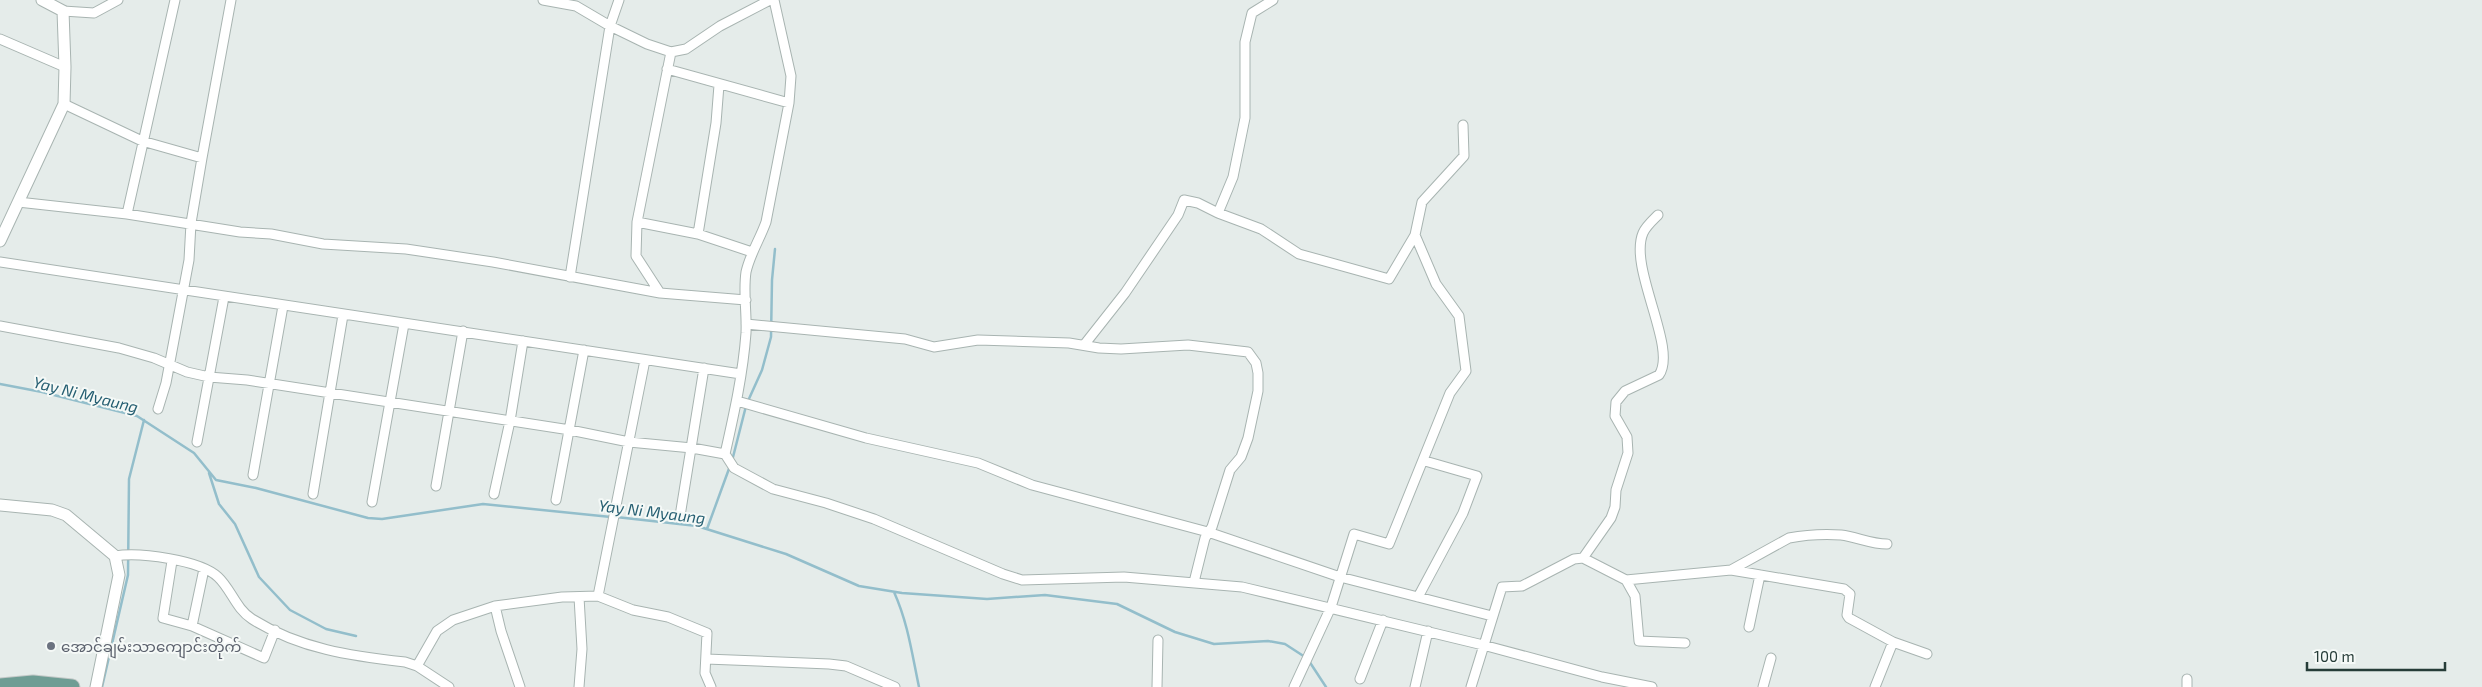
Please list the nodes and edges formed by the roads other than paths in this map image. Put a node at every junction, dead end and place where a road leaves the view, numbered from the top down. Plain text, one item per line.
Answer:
1 (42, 0) edge
2 (118, 0) edge
3 (174, 0) edge
4 (232, 0) edge
5 (543, 0) edge
6 (619, 0) edge
7 (770, 0) edge
8 (774, 0) edge
9 (1273, 0) edge
10 (63, 11) junction
11 (610, 26) junction
12 (0, 39) edge
13 (671, 52) junction
14 (65, 67) junction
15 (667, 69) junction
16 (718, 85) junction
17 (789, 103) junction
18 (64, 104) junction
19 (1463, 125) dead end
20 (142, 141) junction
21 (202, 158) junction
22 (18, 202) junction
23 (1218, 213) junction
24 (127, 214) junction
25 (1658, 215) dead end
26 (637, 222) junction
27 (191, 223) junction
28 (698, 234) junction
29 (1415, 235) junction
30 (0, 241) edge
31 (752, 252) junction
32 (0, 262) edge
33 (570, 276) junction
34 (183, 291) junction
35 (660, 293) junction
36 (224, 297) junction
37 (746, 300) junction
38 (283, 306) junction
39 (343, 314) junction
40 (404, 324) junction
41 (746, 324) junction
42 (0, 326) edge
43 (463, 331) junction
44 (523, 341) junction
45 (1084, 345) junction
46 (584, 350) junction
47 (645, 360) junction
48 (169, 366) junction
49 (704, 368) junction
50 (742, 374) junction
51 (209, 377) junction
52 (269, 384) junction
53 (329, 395) junction
54 (737, 401) junction
55 (389, 403) junction
56 (158, 409) dead end
57 (450, 412) junction
58 (510, 421) junction
59 (570, 430) junction
60 (197, 442) dead end
61 (629, 442) junction
62 (692, 448) junction
63 (725, 454) junction
64 (1424, 460) junction
65 (253, 475) dead end
66 (436, 486) dead end
67 (313, 494) dead end
68 (494, 494) dead end
69 (556, 500) dead end
70 (372, 502) dead end
71 (0, 505) edge
72 (680, 516) dead end
73 (1208, 532) junction
74 (1887, 544) dead end
75 (125, 554) junction
76 (1583, 558) junction
77 (172, 561) junction
78 (204, 569) junction
79 (1731, 570) junction
80 (1760, 575) junction
81 (1340, 577) junction
82 (1626, 580) junction
83 (1194, 582) junction
84 (598, 596) junction
85 (579, 597) junction
86 (1418, 597) junction
87 (496, 606) junction
88 (1331, 607) junction
89 (1492, 616) junction
90 (1383, 620) junction
91 (192, 626) junction
92 (1749, 627) dead end
93 (275, 630) junction
94 (1428, 631) junction
95 (1158, 640) dead end
96 (1893, 642) junction
97 (1685, 643) dead end
98 (1483, 645) junction
99 (1927, 654) dead end
100 (706, 658) junction
101 (1771, 658) dead end
102 (417, 666) junction
103 (1360, 679) dead end
104 (48, 685) edge
105 (3, 686) edge
106 (72, 687) edge
107 (96, 687) edge
108 (449, 687) edge
109 (520, 687) edge
110 (579, 687) edge
111 (711, 687) edge
112 (895, 687) edge
113 (1157, 687) edge
114 (1294, 687) edge
115 (1415, 687) edge
116 (1471, 687) edge
117 (1652, 687) edge
118 (1763, 687) edge
119 (1875, 687) edge

1 - 10 street
2 - 10 street
3 - 20 street
4 - 21 street
5 - 11 street
6 - 11 street
7 - 13 street
8 - 17 street
9 - 23 street
10 - 14 street
11 - 13 street
11 - 33 street
12 - 14 street
13 - 15 street
14 - 18 street
15 - 16 street
15 - 26 street
16 - 17 street
16 - 28 street
17 - 31 street
18 - 20 street
18 - 22 street
19 - 29 street
20 - 21 street
20 - 24 street
21 - 27 street
22 - 24 street
22 - 30 street
23 - 29 street
23 - 45 street
24 - 27 street
25 - 76 street
26 - 28 street
26 - 35 street
27 - 33 street
27 - 34 street
28 - 31 street
29 - 64 street
31 - 37 street
32 - 34 street
33 - 35 street
34 - 36 street
34 - 48 street
35 - 37 street
36 - 38 street
36 - 51 street
37 - 41 street
38 - 39 street
38 - 52 street
39 - 40 street
39 - 53 street
40 - 43 street
40 - 55 street
41 - 45 street
41 - 50 street
42 - 48 street
43 - 44 street
43 - 57 street
44 - 46 street
44 - 58 street
45 - 73 street
46 - 47 street
46 - 59 street
47 - 49 street
47 - 61 street
48 - 51 street
48 - 56 street
49 - 50 street
49 - 62 street
50 - 54 street
51 - 52 street
51 - 60 street
52 - 53 street
52 - 65 street
53 - 55 street
53 - 67 street
54 - 63 street
54 - 73 street
55 - 57 street
55 - 70 street
57 - 58 street
57 - 66 street
58 - 59 street
58 - 68 street
59 - 61 street
59 - 69 street
61 - 62 street
61 - 84 street
62 - 63 street
62 - 72 street
63 - 83 street
64 - 81 street
64 - 86 street
71 - 75 street
73 - 81 street
73 - 83 street
74 - 79 street
75 - 77 street
75 - 107 street
76 - 82 street
76 - 89 street
77 - 78 street
77 - 91 street
78 - 91 street
78 - 93 street
79 - 80 street
79 - 82 street
80 - 92 street
80 - 96 street
81 - 86 street
81 - 88 street
82 - 97 street
83 - 88 street
84 - 85 street
84 - 100 street
85 - 87 street
85 - 110 street
86 - 89 street
87 - 102 street
87 - 109 street
88 - 90 street
88 - 114 street
89 - 98 street
90 - 94 street
90 - 103 street
91 - 93 street
93 - 102 street
94 - 98 street
94 - 115 street
95 - 113 street
96 - 99 street
96 - 119 street
98 - 116 street
98 - 117 street
100 - 111 street
100 - 112 street
101 - 118 street
102 - 108 street
104 - 105 main road
104 - 106 main road

